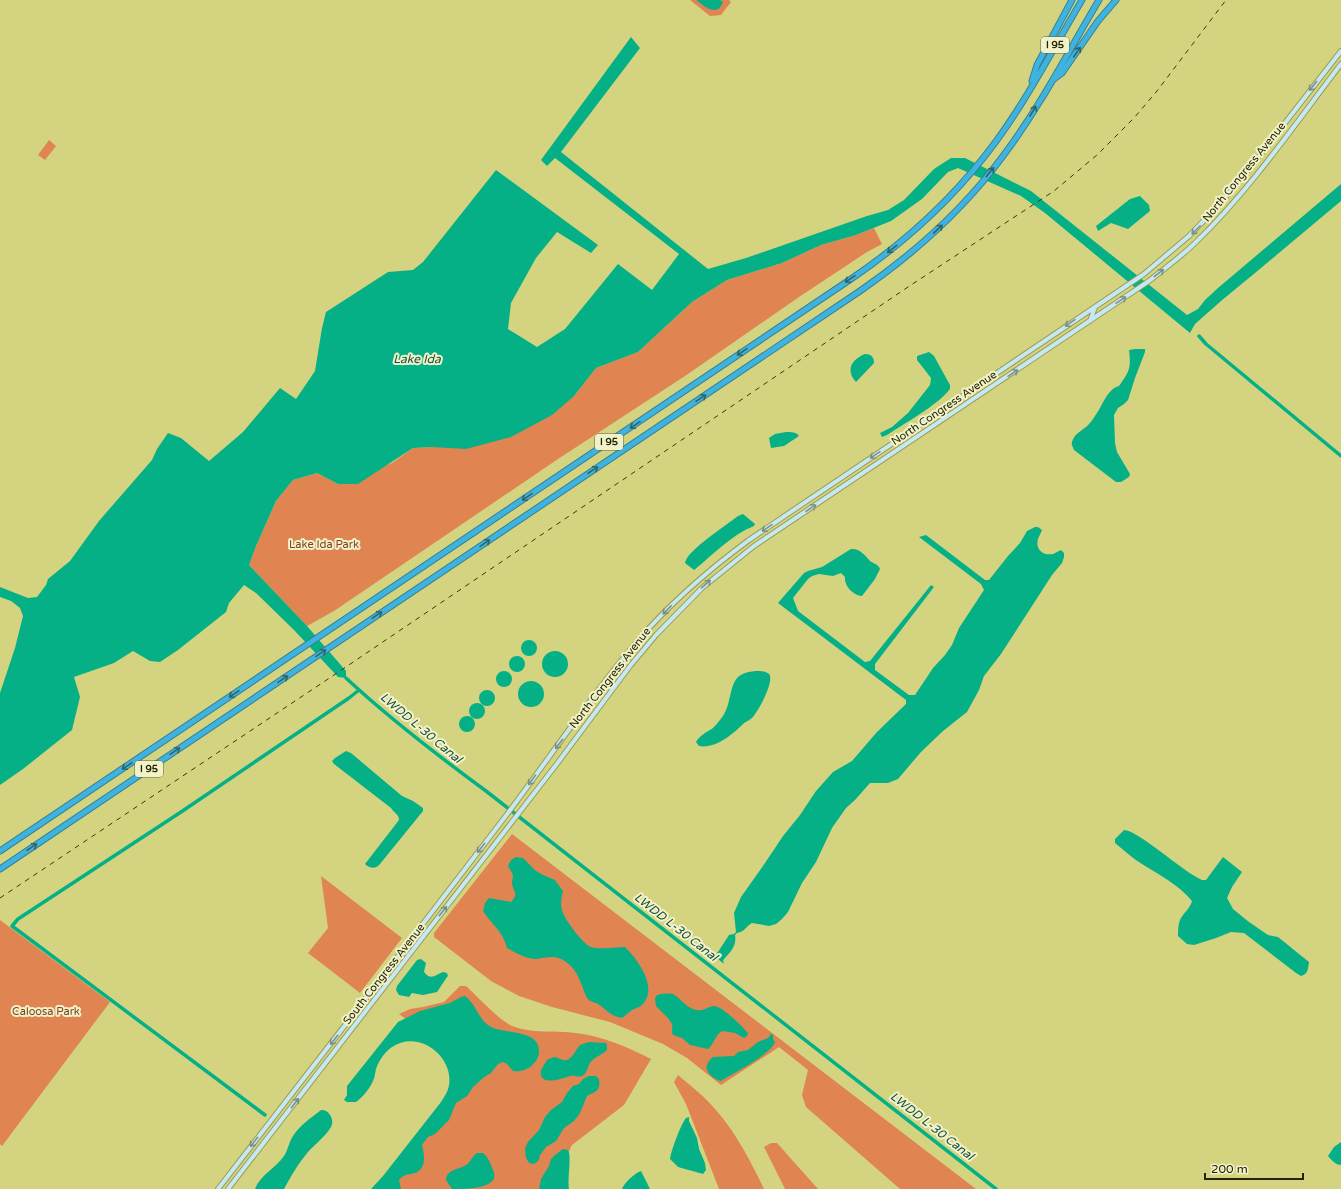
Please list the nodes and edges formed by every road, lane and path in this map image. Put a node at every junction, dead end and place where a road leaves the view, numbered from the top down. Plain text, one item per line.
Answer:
1 (1072, 0) edge
2 (1082, 0) edge
3 (1099, 0) edge
4 (1116, 0) edge
5 (1341, 51) edge
6 (1341, 64) edge
7 (1052, 81) junction
8 (1029, 90) junction
9 (1095, 307) junction
10 (1090, 321) junction
11 (749, 540) junction
12 (754, 546) junction
13 (548, 758) joint
14 (556, 764) joint
15 (0, 851) edge
16 (0, 869) edge
17 (218, 1189) edge
18 (228, 1189) edge

1 - 8 highway
2 - 8 highway, I 95
3 - 7 highway, I 95
7 -> 4 highway
5 -> 9 main road, North Congress Avenue
10 -> 6 main road, North Congress Avenue
16 -> 7 highway, I 95
8 -> 15 highway, I 95
9 - 10 main road
9 -> 11 main road, North Congress Avenue
12 -> 10 main road, North Congress Avenue
11 - 12 main road
11 -> 13 main road, North Congress Avenue
14 -> 12 main road, North Congress Avenue
13 -> 17 main road, South Congress Avenue
18 -> 14 main road, South Congress Avenue

